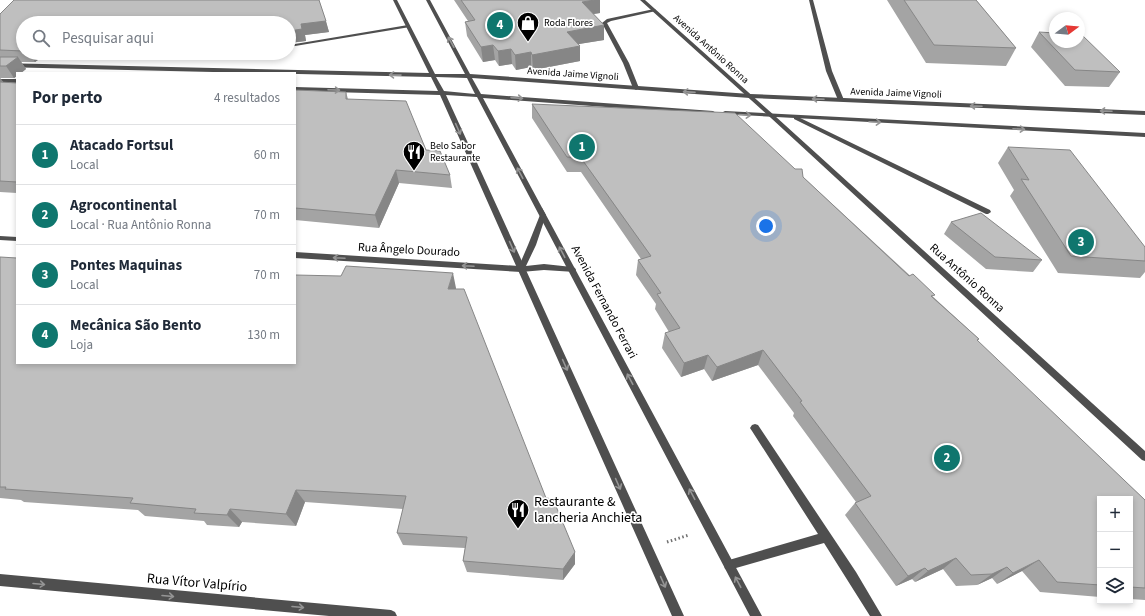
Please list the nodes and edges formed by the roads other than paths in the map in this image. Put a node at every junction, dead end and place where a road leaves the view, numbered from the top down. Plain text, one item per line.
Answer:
1 (395, 0) edge
2 (428, 0) edge
3 (642, 0) edge
4 (810, 0) edge
5 (654, 10) junction
6 (408, 26) junction
7 (296, 45) edge
8 (0, 65) edge
9 (276, 72) edge
10 (296, 73) edge
11 (434, 76) junction
12 (470, 76) junction
13 (0, 81) edge
14 (16, 81) edge
15 (636, 88) junction
16 (296, 89) edge
17 (442, 93) junction
18 (479, 95) junction
19 (750, 96) junction
20 (841, 100) junction
21 (1145, 113) edge
22 (773, 117) junction
23 (796, 118) junction
24 (1145, 134) edge
25 (539, 208) junction
26 (988, 212) dead end
27 (0, 238) edge
28 (16, 239) edge
29 (296, 255) edge
30 (521, 269) junction
31 (572, 270) junction
32 (755, 428) dead end
33 (1145, 457) edge
34 (826, 537) junction
35 (729, 564) junction
36 (0, 580) edge
37 (391, 616) edge
38 (678, 616) edge
39 (756, 616) edge
40 (876, 616) edge

1 - 6 street
12 -> 2 street, Avenida Fernando Ferrari
3 - 5 street, Avenida Antônio Ronna
4 - 20 street
5 - 15 street
5 - 19 street, Avenida Antônio Ronna
6 - 7 street
6 - 11 street
9 -> 8 street, Avenida Jaime Vignoli
11 -> 10 street, Avenida Jaime Vignoli
11 - 12 street, Avenida Jaime Vignoli
11 - 17 street
12 - 15 street, Avenida Jaime Vignoli
12 - 18 street, Avenida Fernando Ferrari
13 - 14 street
19 -> 15 street, Avenida Jaime Vignoli
16 -> 17 street
17 - 18 street
17 -> 30 street
18 -> 22 street
25 -> 18 street, Avenida Fernando Ferrari
20 -> 19 street, Avenida Jaime Vignoli
19 - 22 street, Avenida Antônio Ronna
21 -> 20 street, Avenida Jaime Vignoli
22 - 23 street
22 - 33 street, Rua Antônio Ronna
23 -> 24 street
23 - 26 street
25 - 30 street
31 -> 25 street, Avenida Fernando Ferrari
27 - 28 street
30 -> 29 street, Rua Ângelo Dourado
30 - 31 street, Rua Ângelo Dourado
30 -> 38 street
35 -> 31 street, Avenida Fernando Ferrari
32 - 34 street
34 - 35 street
34 - 40 street
39 -> 35 street, Avenida Fernando Ferrari
36 -> 37 street, Rua Vítor Valpírio

